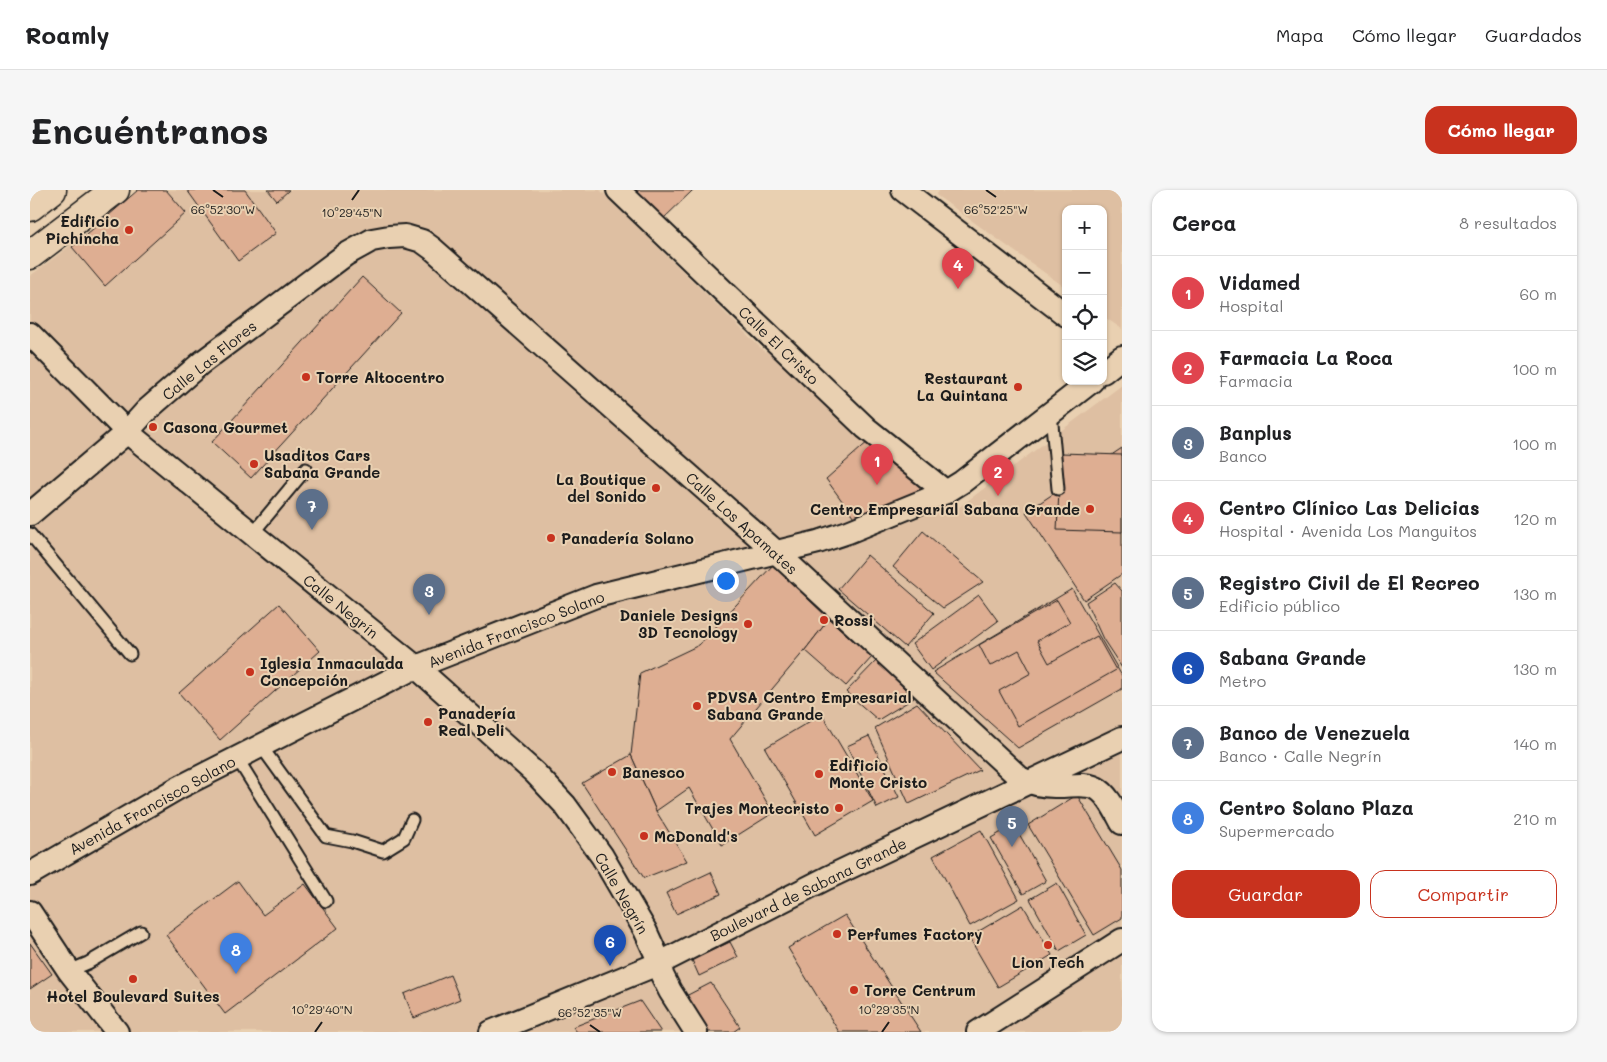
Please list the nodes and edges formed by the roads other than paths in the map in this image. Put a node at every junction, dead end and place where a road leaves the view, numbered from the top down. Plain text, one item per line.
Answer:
1 (52, 190) edge
2 (115, 190) edge
3 (618, 190) edge
4 (912, 193) edge
5 (30, 207) edge
6 (405, 236) joint
7 (30, 255) edge
8 (1062, 312) edge
9 (30, 334) edge
10 (1087, 385) edge
11 (1051, 412) junction
12 (127, 432) junction
13 (306, 469) dead end
14 (1058, 489) dead end
15 (946, 492) junction
16 (30, 514) edge
17 (30, 534) edge
18 (252, 534) junction
19 (776, 552) junction
20 (130, 654) dead end
21 (416, 667) junction
22 (1122, 738) edge
23 (261, 746) junction
24 (238, 758) junction
25 (1030, 783) junction
26 (412, 820) dead end
27 (1122, 823) edge
28 (30, 874) edge
29 (326, 901) dead end
30 (30, 912) edge
31 (141, 932) dead end
32 (1122, 940) edge
33 (660, 963) junction
34 (69, 971) junction
35 (117, 1032) edge
36 (491, 1032) edge
37 (696, 1032) edge
38 (978, 1032) edge

1 - 5 main road
2 - 7 main road
3 - 15 street, Calle El Cristo
4 - 8 street
6 - 12 street, Calle Las Flores
6 - 19 street, Calle Los Apamates
9 - 12 street, Calle Negrín
10 - 11 street, Avenida Francisco Solano
11 - 14 lane
11 - 15 street, Avenida Francisco Solano
12 - 16 street, Calle Las Flores
12 - 18 street, Calle Negrín
13 - 18 lane
15 - 19 street, Avenida Francisco Solano
17 - 20 lane
18 - 21 street, Calle Negrín
19 - 21 street, Avenida Francisco Solano
19 - 25 street, Calle Los Apamates
21 - 23 street, Avenida Francisco Solano
21 - 33 street, Calle Negrín
22 - 25 street, Boulevard de Sabana Grande
23 - 24 street, Avenida Francisco Solano
23 - 26 lane
24 - 28 street, Avenida Francisco Solano
24 - 29 lane
25 - 27 street, Calle Los Apamates
25 - 33 street, Boulevard de Sabana Grande
30 - 34 street
31 - 34 lane
32 - 38 street
33 - 36 street, Boulevard de Sabana Grande
33 - 37 street, Calle Negrín
34 - 35 street

